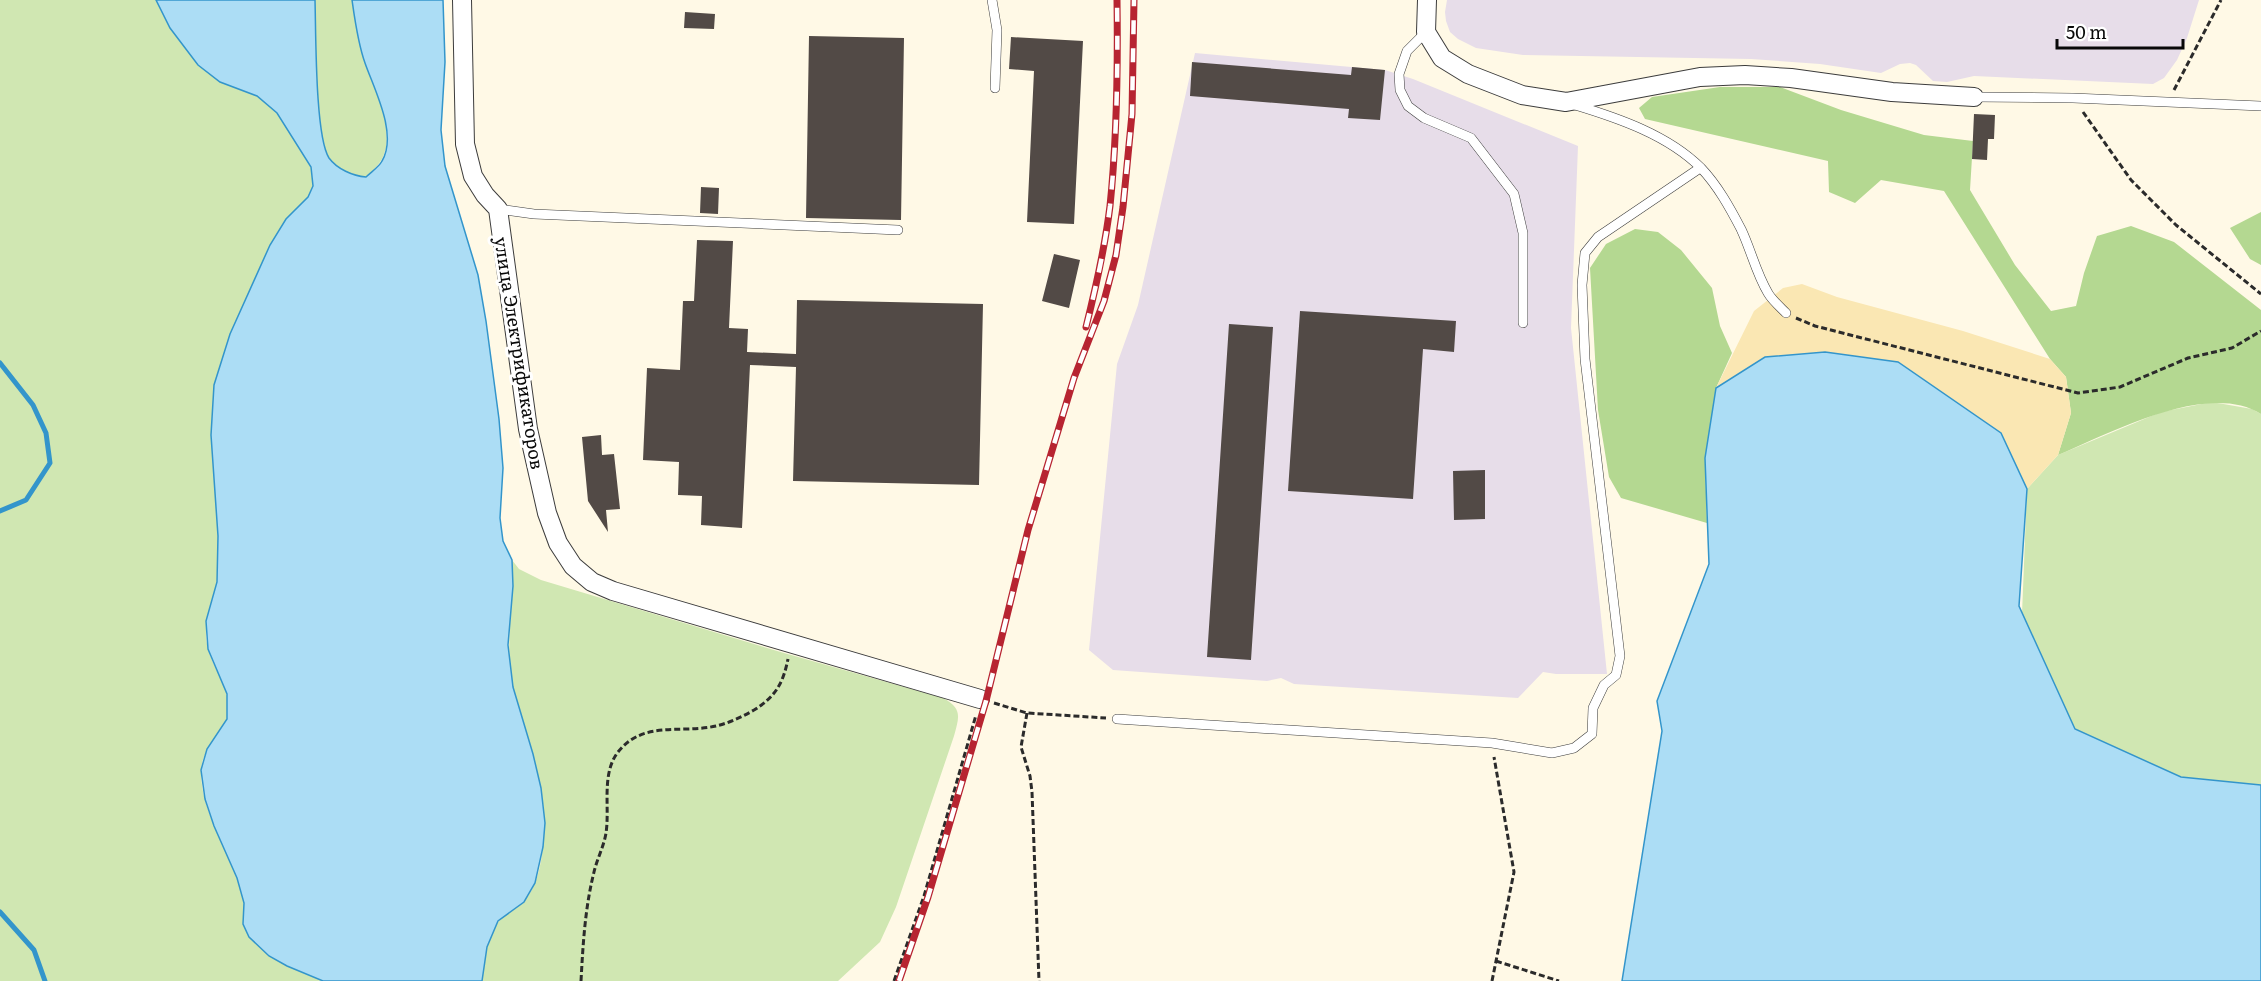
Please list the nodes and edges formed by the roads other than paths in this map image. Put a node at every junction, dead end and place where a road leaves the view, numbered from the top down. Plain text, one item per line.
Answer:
1 (462, 0) edge
2 (992, 0) edge
3 (1427, 0) edge
4 (1426, 32) junction
5 (995, 88) dead end
6 (1974, 97) joint
7 (1566, 102) junction
8 (2261, 106) edge
9 (1700, 168) junction
10 (498, 209) junction
11 (898, 230) dead end
12 (1786, 313) road end
13 (1523, 323) dead end
14 (980, 699) road end
15 (1117, 719) road end

1 - 10 street
2 - 5 lane
3 - 4 street
4 - 7 street
4 - 13 lane
6 - 7 street
6 - 8 lane
7 - 9 lane
9 - 12 lane
9 - 15 lane
10 - 11 lane
10 - 14 street, улица Электрификаторов

